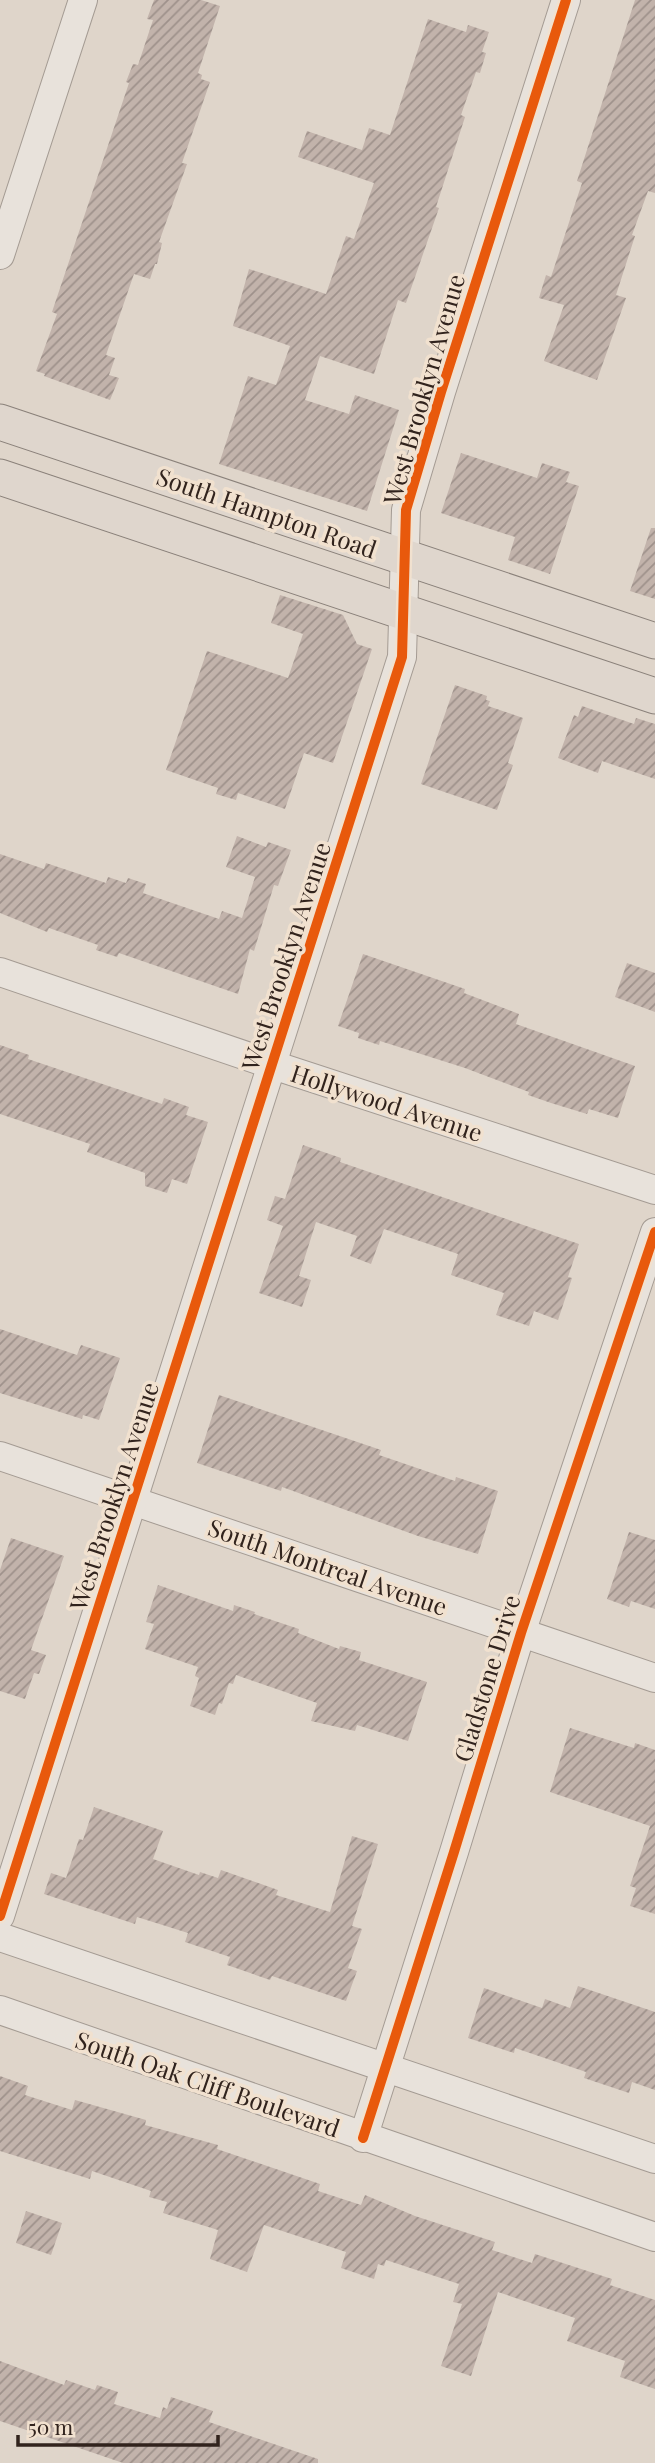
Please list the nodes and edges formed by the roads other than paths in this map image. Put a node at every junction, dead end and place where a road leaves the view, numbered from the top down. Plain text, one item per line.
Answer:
1 (83, 0) edge
2 (566, 0) edge
3 (0, 255) edge
4 (0, 422) edge
5 (0, 477) edge
6 (405, 558) junction
7 (404, 612) junction
8 (655, 640) edge
9 (655, 696) edge
10 (0, 972) edge
11 (273, 1065) junction
12 (655, 1190) edge
13 (655, 1232) edge
14 (0, 1456) edge
15 (134, 1500) junction
16 (521, 1633) junction
17 (655, 1678) edge
18 (0, 1916) edge
19 (0, 1937) edge
20 (0, 2010) edge
21 (384, 2068) junction
22 (363, 2138) junction
23 (655, 2159) edge
24 (655, 2237) edge

1 - 3 street
2 - 6 street, West Brooklyn Avenue
4 - 6 main road, South Hampton Road
5 - 7 main road, South Hampton Road
6 - 7 street, West Brooklyn Avenue
6 - 8 main road, South Hampton Road
7 - 9 main road, South Hampton Road
7 - 11 street, West Brooklyn Avenue
10 - 11 street, Hollywood Avenue
11 - 12 street, Hollywood Avenue
11 - 15 street, West Brooklyn Avenue
13 - 16 street, Gladstone Drive
14 - 15 street, South Montreal Avenue
15 - 16 street, South Montreal Avenue
15 - 18 street, West Brooklyn Avenue
16 - 17 street, South Montreal Avenue
16 - 21 street, Gladstone Drive
19 - 21 street
20 - 22 street, South Oak Cliff Boulevard
21 - 22 street, Gladstone Drive
21 - 23 street
22 - 24 street, South Oak Cliff Boulevard

